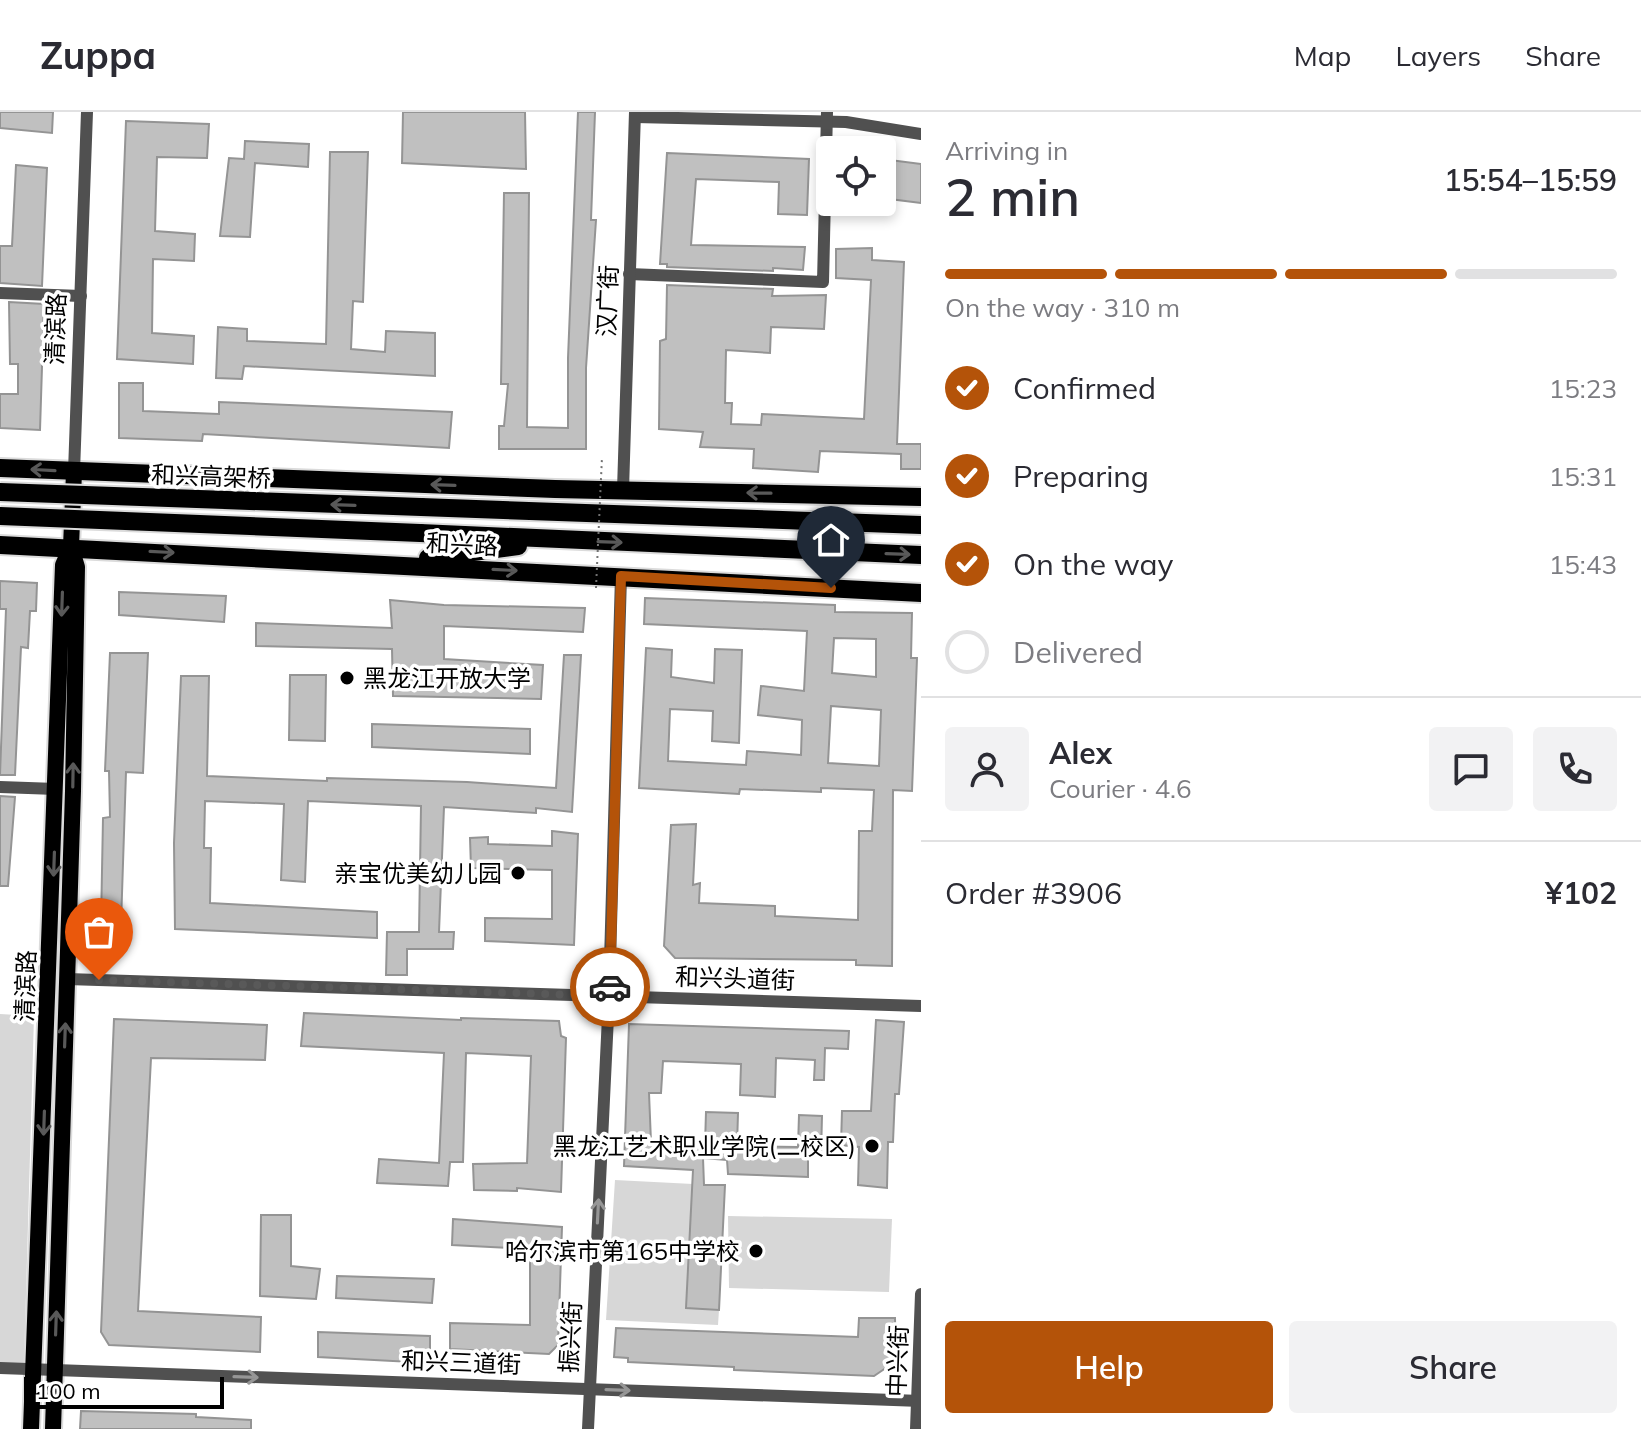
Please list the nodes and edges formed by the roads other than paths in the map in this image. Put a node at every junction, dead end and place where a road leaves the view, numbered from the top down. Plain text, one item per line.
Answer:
1 (87, 112) edge
2 (635, 115) edge
3 (826, 117) edge
4 (848, 117) edge
5 (921, 134) edge
6 (629, 274) junction
7 (0, 293) edge
8 (81, 296) junction
9 (0, 468) edge
10 (74, 472) junction
11 (555, 489) junction
12 (623, 490) junction
13 (0, 492) edge
14 (921, 497) edge
15 (421, 507) junction
16 (0, 516) edge
17 (921, 525) edge
18 (420, 533) joint
19 (564, 540) junction
20 (0, 545) edge
21 (71, 547) junction
22 (921, 555) edge
23 (382, 565) junction
24 (621, 576) junction
25 (921, 593) edge
26 (0, 787) edge
27 (56, 789) junction
28 (67, 979) junction
29 (609, 996) junction
30 (921, 1006) edge
31 (921, 1294) edge
32 (0, 1368) edge
33 (33, 1369) junction
34 (55, 1370) junction
35 (589, 1389) junction
36 (919, 1401) edge
37 (31, 1429) edge
38 (53, 1429) edge
39 (588, 1429) edge
40 (916, 1429) edge

1 - 8 street, 清滨路
2 - 3 street
2 - 6 street, 汉广街
3 - 4 street
3 - 6 street
4 - 5 street
6 - 12 street, 汉广街
7 - 8 street
8 - 10 street, 清滨路
10 -> 9 highway
11 -> 10 highway
10 - 21 main road, 清滨路
11 - 12 highway
11 - 15 highway
14 -> 12 highway
15 -> 13 highway, 和兴高架桥, bridge
15 - 17 highway, 和兴路
16 - 18 highway, 和兴高架桥, bridge
18 - 19 highway, 和兴路
19 -> 22 highway, 和兴路
19 - 23 highway
20 - 21 highway, 和兴路
21 -> 23 highway, 和兴路
21 -> 27 main road, 清滨路
28 -> 21 main road, 清滨路
23 -> 24 highway, 和兴路
24 - 25 highway, 和兴路
24 - 29 street, 振兴街
26 - 27 street
27 -> 33 main road, 清滨路
28 - 29 street, 和兴头道街
34 -> 28 main road, 清滨路
29 - 30 street, 和兴头道街
35 -> 29 street, 振兴街
31 - 36 street, 中兴街
32 - 33 street, 和兴三道街
33 - 34 street, 和兴三道街
33 - 37 main road, 清滨路
34 -> 35 street, 和兴三道街
34 - 38 main road, 清滨路
35 -> 36 street, 和兴三道街
35 - 39 street, 振兴街
36 - 40 street, 中兴街

